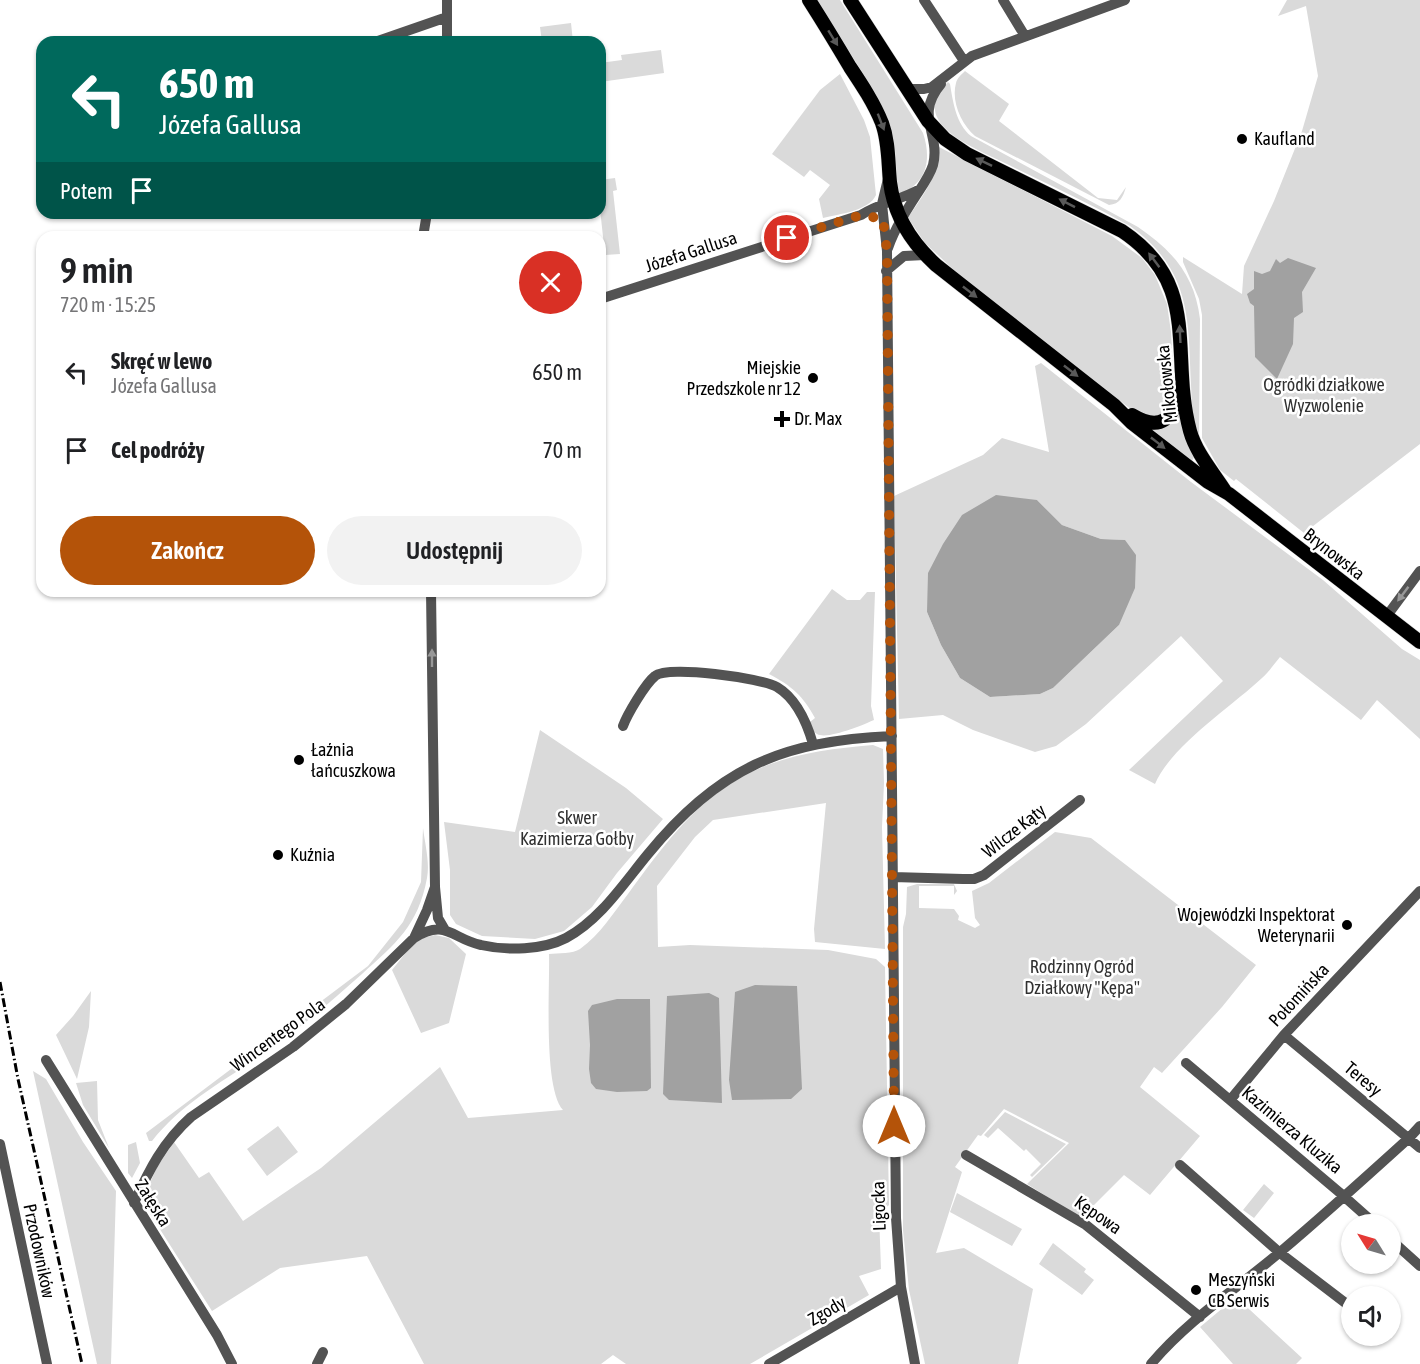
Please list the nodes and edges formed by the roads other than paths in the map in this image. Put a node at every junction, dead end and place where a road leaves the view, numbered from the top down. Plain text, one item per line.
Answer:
1 (447, 0) edge
2 (809, 0) edge
3 (850, 0) edge
4 (859, 0) edge
5 (924, 0) edge
6 (1003, 0) edge
7 (1125, 0) edge
8 (860, 15) junction
9 (447, 17) junction
10 (392, 36) edge
11 (447, 36) edge
12 (1025, 36) junction
13 (964, 61) junction
14 (949, 75) junction
15 (906, 89) junction
16 (928, 121) junction
17 (920, 189) junction
18 (888, 203) junction
19 (861, 215) junction
20 (883, 219) junction
21 (901, 220) junction
22 (887, 251) junction
23 (925, 255) junction
24 (886, 271) junction
25 (606, 297) edge
26 (1182, 390) junction
27 (1114, 405) junction
28 (1227, 492) junction
29 (1420, 572) edge
30 (432, 597) edge
31 (1386, 617) junction
32 (1420, 642) edge
33 (623, 726) dead end
34 (891, 736) junction
35 (813, 744) junction
36 (1080, 800) dead end
37 (893, 877) junction
38 (435, 887) junction
39 (1420, 891) edge
40 (446, 930) junction
41 (414, 938) junction
42 (1284, 1035) junction
43 (46, 1060) dead end
44 (1186, 1063) dead end
45 (1231, 1099) junction
46 (1420, 1126) edge
47 (1409, 1138) junction
48 (0, 1144) edge
49 (1420, 1148) edge
50 (966, 1155) dead end
51 (1180, 1165) dead end
52 (1344, 1196) junction
53 (134, 1203) junction
54 (1364, 1214) edge
55 (1401, 1249) edge
56 (1280, 1253) junction
57 (1420, 1266) edge
58 (901, 1287) junction
59 (1341, 1300) edge
60 (1200, 1317) junction
61 (323, 1352) dead end
62 (47, 1364) edge
63 (232, 1364) edge
64 (317, 1364) edge
65 (769, 1364) edge
66 (915, 1364) edge
67 (1151, 1364) edge

1 - 9 street
2 -> 18 main road, Mikołowska
3 - 8 main road, Mikołowska
4 - 8 street, Mikołowska
5 - 13 street
6 - 12 street
7 - 12 street
8 - 15 main road, Mikołowska
9 - 10 street
9 - 11 street
12 - 13 street
13 - 14 street
14 - 15 street
14 - 16 street
15 - 16 main road, Mikołowska
16 - 17 street, Mikołowska
26 -> 16 main road, Mikołowska
17 - 18 street
17 - 21 street, Mikołowska
18 - 19 street, Józefa Gallusa
18 - 20 street, Mikołowska
18 - 21 main road, Mikołowska
19 - 20 street, Józefa Gallusa
19 - 25 street, Józefa Gallusa
20 - 21 street, Józefa Gallusa
20 - 22 street, Ligocka
21 - 22 street, Mikołowska
21 - 23 main road, Mikołowska
22 - 24 street, Ligocka
23 - 24 street
23 -> 27 main road, Mikołowska
24 - 34 street, Ligocka
26 - 27 main road
26 - 28 main road, Mikołowska
27 -> 28 main road, Mikołowska
28 - 31 main road, Brynowska
29 -> 31 street
38 -> 30 street, Wincentego Pola
31 - 32 main road, Brynowska
33 - 35 street
34 - 35 street
34 - 37 street, Ligocka
35 - 40 street
36 - 37 street, Wilcze Kąty
37 - 58 street, Ligocka
38 - 40 street, Wincentego Pola
38 - 41 street, Wincentego Pola
39 - 42 street, Połomińska
40 - 41 street
41 - 53 street, Wincentego Pola
42 - 45 street, Połomińska
42 - 47 street, Teresy
43 - 53 street, Załęska
44 - 45 street, Kazimierza Kluzika
45 - 52 street, Kazimierza Kluzika
46 - 47 street
47 - 49 street, Teresy
47 - 52 street
48 - 62 street, Przodowników
50 - 60 street, Kępowa
51 - 56 street
52 - 54 street, Kazimierza Kluzika
52 - 56 street
53 - 63 street, Załęska
55 - 57 street
56 - 59 street
56 - 60 street
58 - 65 street, Zgody
58 - 66 street, Ligocka
60 - 67 street
61 - 64 street

